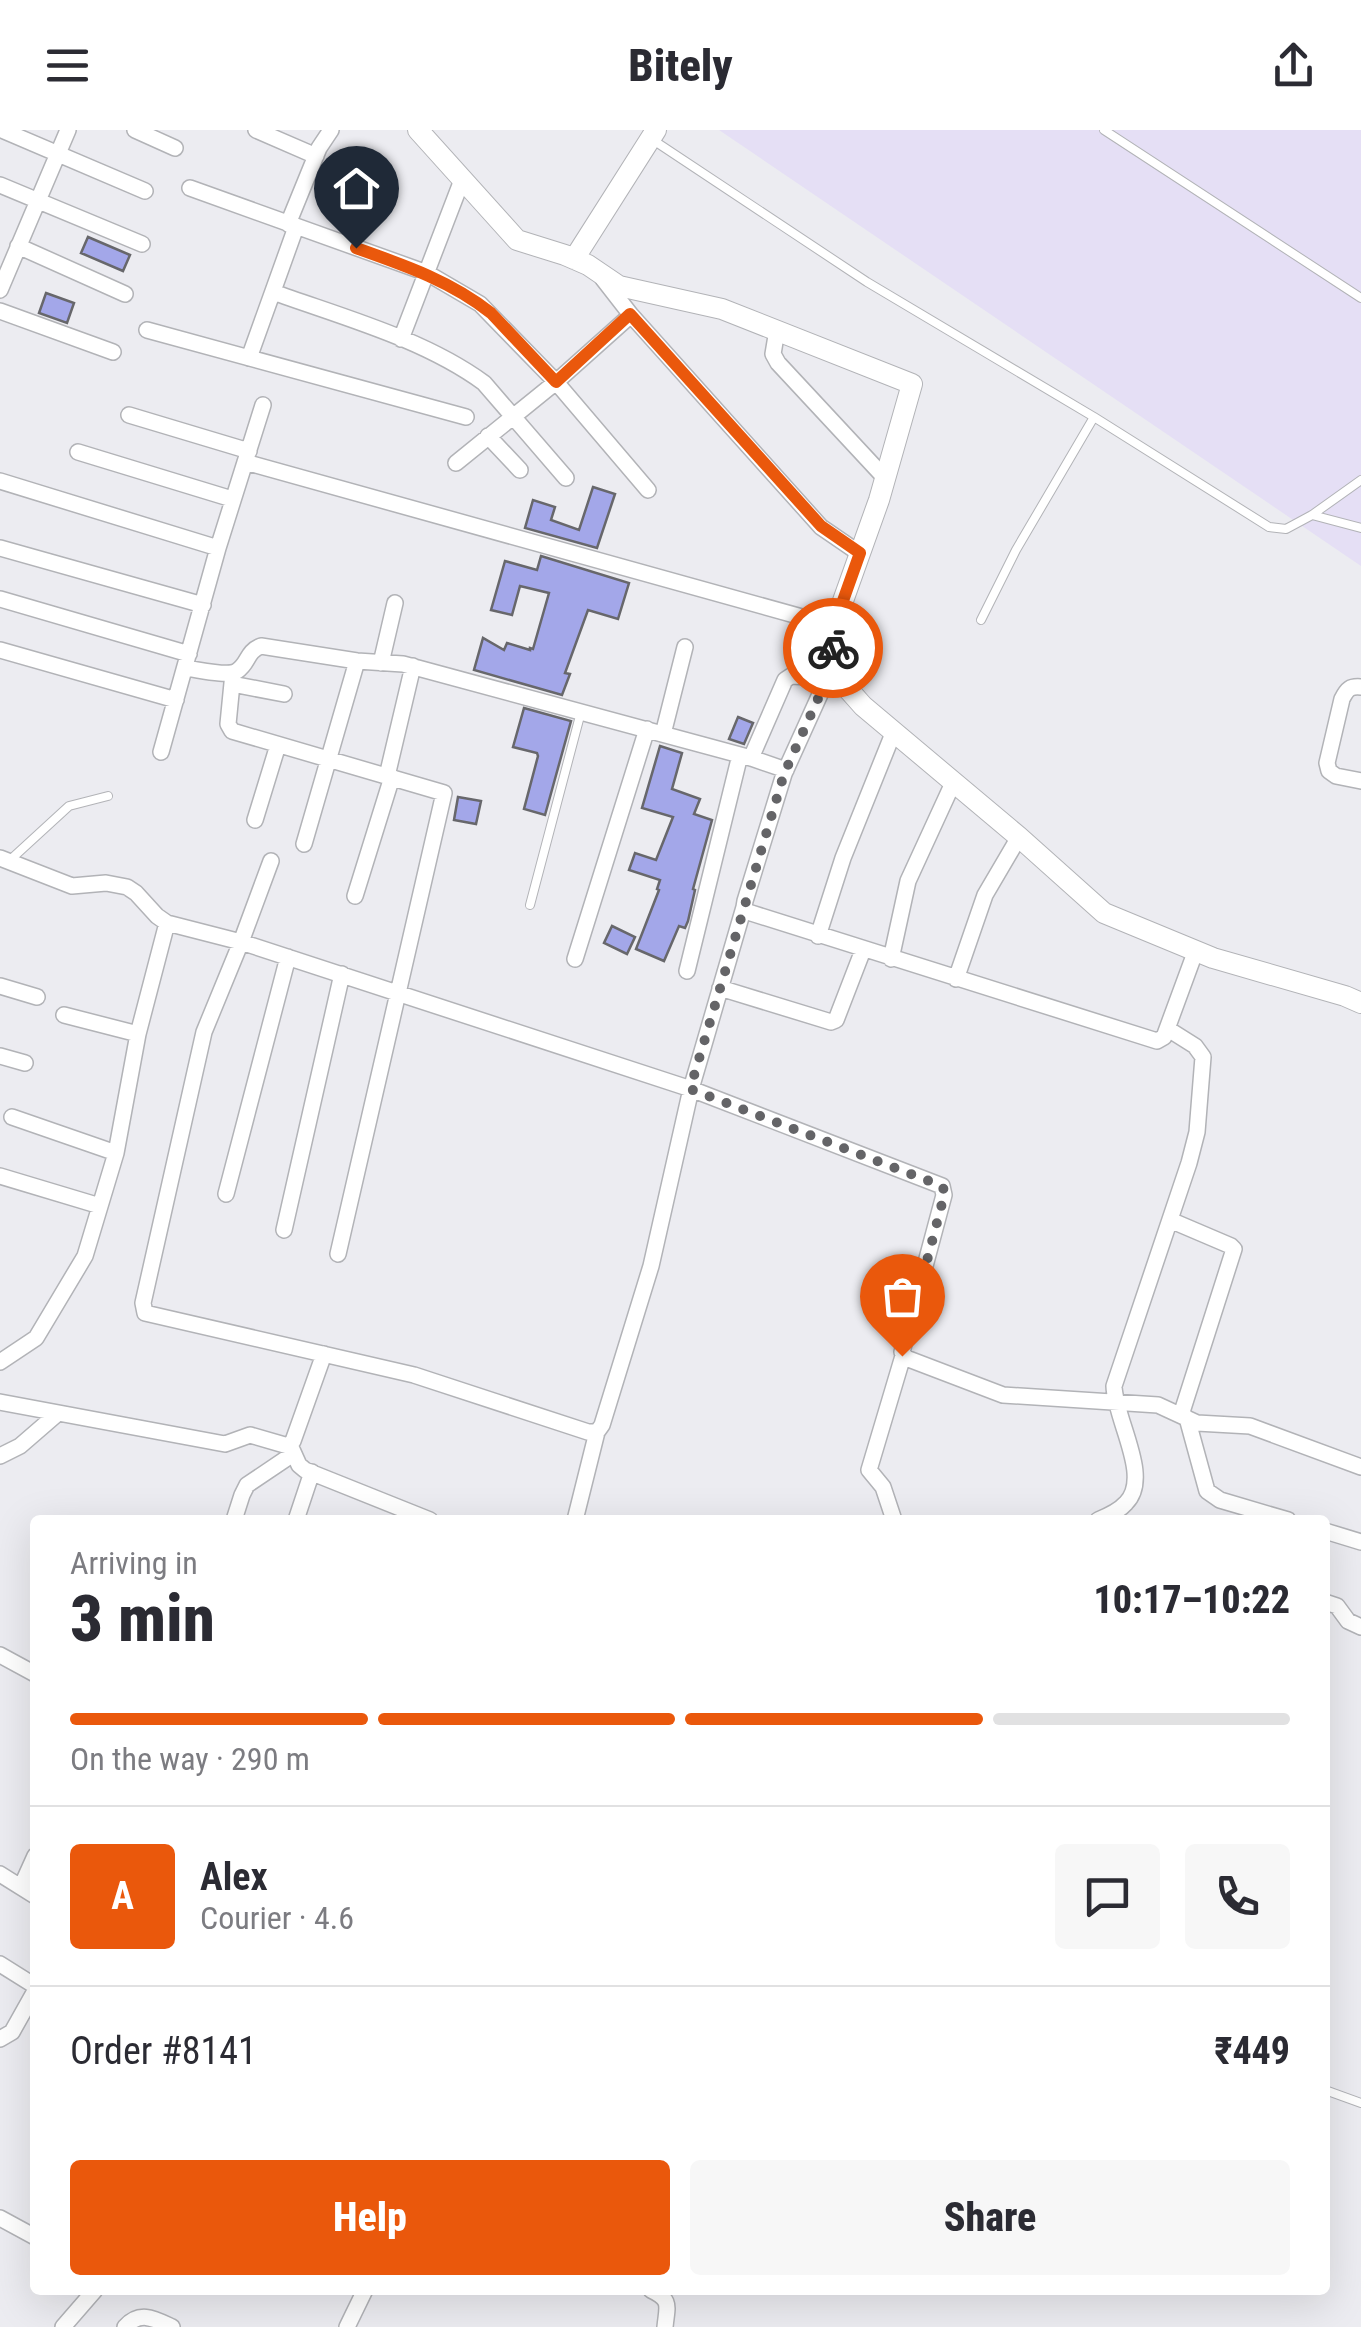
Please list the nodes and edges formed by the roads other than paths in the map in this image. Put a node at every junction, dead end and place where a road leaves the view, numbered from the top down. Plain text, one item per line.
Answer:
1 (2, 130) edge
2 (68, 130) edge
3 (135, 130) edge
4 (256, 130) edge
5 (331, 130) edge
6 (418, 130) edge
7 (1104, 130) edge
8 (653, 134) edge
9 (174, 148) dead end
10 (58, 153) junction
11 (316, 156) junction
12 (462, 180) junction
13 (0, 184) edge
14 (190, 188) dead end
15 (145, 191) dead end
16 (37, 200) junction
17 (292, 225) junction
18 (142, 244) dead end
19 (18, 246) junction
20 (574, 259) junction
21 (597, 272) junction
22 (426, 274) junction
23 (0, 290) edge
24 (272, 292) junction
25 (125, 294) dead end
26 (1361, 298) edge
27 (0, 312) edge
28 (630, 314) junction
29 (147, 330) dead end
30 (776, 330) junction
31 (401, 339) junction
32 (114, 352) dead end
33 (249, 358) junction
34 (556, 382) junction
35 (263, 406) dead end
36 (129, 415) dead end
37 (513, 416) junction
38 (466, 417) dead end
39 (1094, 417) junction
40 (488, 436) junction
41 (78, 452) dead end
42 (247, 457) junction
43 (456, 463) dead end
44 (520, 470) dead end
45 (566, 478) dead end
46 (885, 478) junction
47 (1361, 480) edge
48 (0, 482) edge
49 (648, 490) dead end
50 (232, 500) junction
51 (1312, 515) junction
52 (1361, 528) edge
53 (0, 548) edge
54 (218, 548) junction
55 (860, 553) junction
56 (0, 599) edge
57 (395, 602) dead end
58 (204, 605) junction
59 (980, 620) dead end
60 (834, 626) junction
61 (685, 647) dead end
62 (0, 650) edge
63 (187, 661) junction
64 (357, 662) junction
65 (381, 663) junction
66 (413, 666) junction
67 (829, 674) junction
68 (232, 678) junction
69 (1361, 687) edge
70 (284, 694) dead end
71 (176, 700) junction
72 (582, 712) junction
73 (655, 732) junction
74 (894, 732) junction
75 (278, 744) junction
76 (161, 752) dead end
77 (746, 756) junction
78 (328, 758) junction
79 (786, 770) junction
80 (389, 776) junction
81 (1361, 781) edge
82 (953, 783) junction
83 (108, 796) dead end
84 (255, 820) dead end
85 (1019, 837) junction
86 (304, 844) dead end
87 (271, 861) dead end
88 (3, 863) edge
89 (356, 896) dead end
90 (530, 905) dead end
91 (744, 906) junction
92 (167, 923) junction
93 (818, 936) junction
94 (242, 942) junction
95 (863, 950) junction
96 (1196, 950) junction
97 (288, 957) junction
98 (891, 958) junction
99 (574, 960) dead end
100 (687, 971) dead end
101 (342, 974) junction
102 (956, 979) junction
103 (0, 986) edge
104 (720, 988) junction
105 (397, 992) junction
106 (38, 996) dead end
107 (1361, 1003) edge
108 (64, 1015) dead end
109 (1168, 1029) junction
110 (138, 1034) junction
111 (0, 1056) edge
112 (24, 1063) dead end
113 (690, 1089) junction
114 (12, 1116) dead end
115 (116, 1153) junction
116 (0, 1176) edge
117 (226, 1194) dead end
118 (100, 1206) junction
119 (1170, 1220) junction
120 (284, 1230) dead end
121 (338, 1254) dead end
122 (324, 1354) junction
123 (902, 1356) junction
124 (0, 1362) edge
125 (1114, 1401) junction
126 (0, 1402) edge
127 (57, 1414) junction
128 (1184, 1417) junction
129 (597, 1432) junction
130 (292, 1450) junction
131 (0, 1456) edge
132 (1361, 1467) edge
133 (312, 1472) junction
134 (385, 1503) junction
135 (236, 1515) edge
136 (298, 1515) edge
137 (380, 1515) edge
138 (417, 1515) edge
139 (575, 1515) edge
140 (892, 1515) edge
141 (1107, 1515) edge
142 (1271, 1515) edge
143 (1330, 1533) edge
144 (1361, 1542) edge
145 (1330, 1604) edge
146 (1361, 1627) edge
147 (0, 1656) edge
148 (30, 1671) edge
149 (0, 1874) edge
150 (28, 1892) edge
151 (0, 1964) edge
152 (30, 1985) edge
153 (30, 1998) edge
154 (0, 2039) edge
155 (1330, 2092) edge
156 (1361, 2103) edge
157 (0, 2218) edge
158 (30, 2234) edge
159 (91, 2295) edge
160 (363, 2295) edge
161 (662, 2295) edge
162 (63, 2327) edge
163 (125, 2327) edge
164 (172, 2327) edge
165 (347, 2327) edge
166 (666, 2327) edge

1 - 10 street
2 - 10 street
3 - 9 street
4 - 11 street
5 - 11 street
6 - 12 street
7 - 26 lane
8 - 20 street
8 - 39 lane
10 - 15 street
10 - 16 street
11 - 17 street
12 - 20 street
12 - 22 street
13 - 16 street
14 - 17 street
16 - 18 street
16 - 19 street
17 - 22 street
17 - 24 street
19 - 23 street
19 - 25 street
20 - 21 street
21 - 28 street
21 - 30 street
22 - 31 street
22 - 34 street
24 - 31 street
24 - 33 street
27 - 32 street
28 - 34 street
28 - 55 street
29 - 33 street
30 - 46 street
30 - 46 street
31 - 37 street
33 - 38 street
34 - 37 street
34 - 49 street
35 - 42 street
36 - 42 street
37 - 40 street
37 - 45 street
39 - 51 lane
39 - 59 lane
40 - 43 street
40 - 44 street
41 - 50 street
42 - 50 street
42 - 60 street
46 - 55 street
47 - 51 lane
48 - 54 street
50 - 54 street
51 - 52 lane
53 - 58 street
54 - 58 street
55 - 60 street
56 - 63 street
57 - 65 street
58 - 63 street
60 - 67 street
61 - 73 street
62 - 71 street
63 - 68 street
63 - 71 street
64 - 65 street
64 - 68 street
64 - 78 street
65 - 66 street
66 - 72 street
66 - 80 street
67 - 74 street
67 - 77 street
67 - 79 street
68 - 70 street
68 - 75 street
69 - 81 street
71 - 76 street
72 - 73 street
72 - 90 lane
73 - 77 street
73 - 99 street
74 - 82 street
74 - 93 street
75 - 78 street
75 - 84 street
77 - 79 street
77 - 100 street
78 - 80 street
78 - 86 street
79 - 91 street
80 - 89 street
80 - 105 street
82 - 85 street
82 - 98 street
83 - 88 lane
85 - 96 street
85 - 102 street
87 - 94 street
88 - 92 street
91 - 93 street
91 - 104 street
92 - 94 street
92 - 110 street
93 - 95 street
94 - 97 street
94 - 122 street
95 - 98 street
95 - 104 street
96 - 107 street
96 - 109 street
97 - 101 street
97 - 117 street
98 - 102 street
101 - 105 street
101 - 120 street
102 - 109 street
103 - 106 street
104 - 113 street
105 - 113 street
105 - 121 street
108 - 110 street
109 - 119 street
110 - 115 street
111 - 112 street
113 - 123 street
113 - 129 street
114 - 115 street
115 - 118 street
116 - 118 street
118 - 124 street
119 - 125 street
119 - 128 street
122 - 129 street
122 - 130 street
123 - 125 street
123 - 140 street
125 - 128 street
125 - 141 street
126 - 127 street
127 - 130 street
127 - 131 street
128 - 132 street
128 - 142 street
129 - 139 street
130 - 133 street
130 - 135 street
133 - 134 street
133 - 136 street
134 - 137 street
134 - 138 street
143 - 144 street
145 - 146 street
147 - 148 street
149 - 150 street
151 - 152 street
153 - 154 street
155 - 156 lane
157 - 158 street
159 - 162 street
160 - 165 street
161 - 166 street
163 - 164 street

